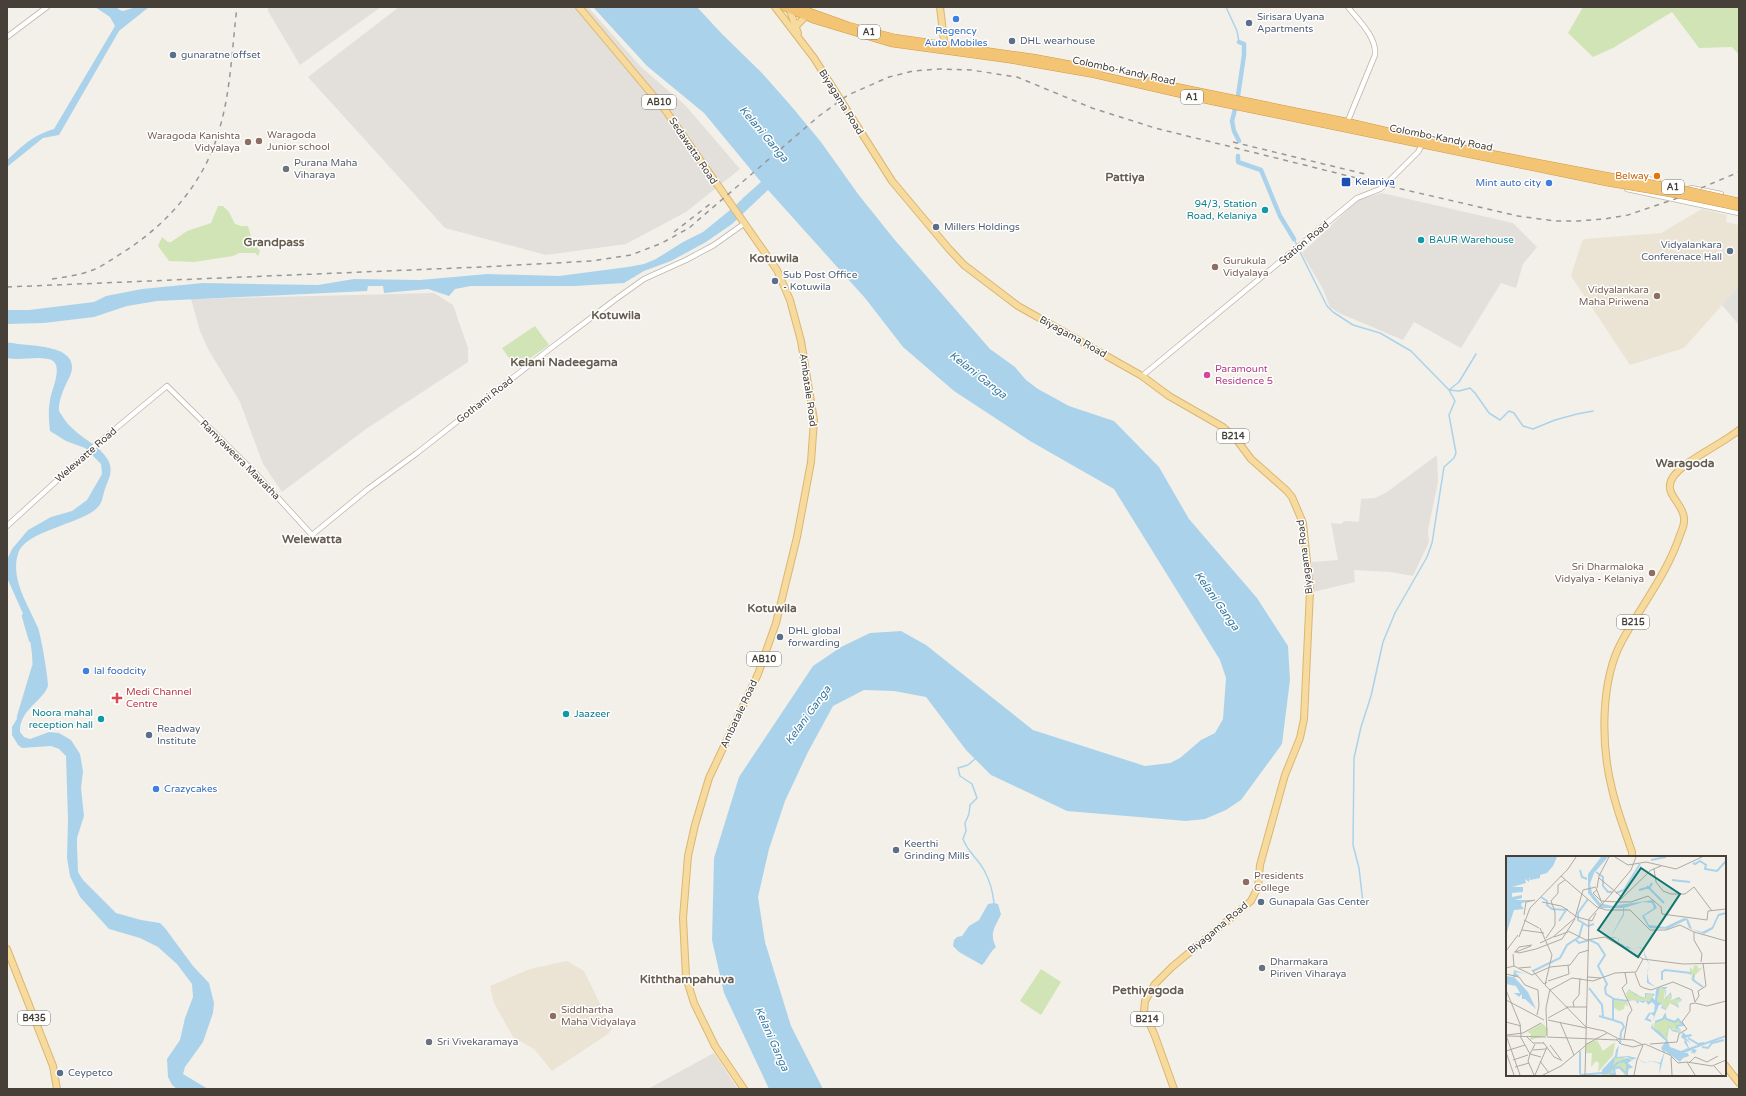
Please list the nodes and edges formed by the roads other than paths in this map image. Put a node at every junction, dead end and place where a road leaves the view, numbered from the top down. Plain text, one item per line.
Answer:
1 (47, 7) edge
2 (579, 7) edge
3 (775, 7) edge
4 (940, 7) edge
5 (1348, 7) edge
6 (790, 8) edge
7 (806, 17) junction
8 (787, 23) junction
9 (795, 27) junction
10 (7, 37) edge
11 (805, 46) junction
12 (945, 48) junction
13 (1346, 125) junction
14 (1423, 142) junction
15 (1580, 174) junction
16 (1606, 179) junction
17 (1648, 179) junction
18 (1646, 192) junction
19 (1712, 192) junction
20 (1739, 199) edge
21 (1739, 202) edge
22 (730, 204) joint
23 (1709, 206) junction
24 (1739, 207) edge
25 (1739, 213) edge
26 (744, 222) junction
27 (1142, 376) junction
28 (167, 386) joint
29 (1739, 430) edge
30 (7, 526) edge
31 (312, 535) joint
32 (1632, 856) edge
33 (7, 949) edge
34 (1726, 1066) edge
35 (1739, 1083) edge
36 (57, 1089) edge
37 (744, 1089) edge
38 (1174, 1089) edge

1 - 10 street
2 - 22 main road, Sedawatta Road / AB10
3 - 8 main road, Biyagama Road
4 - 12 main road
5 - 13 street
6 - 7 highway, Colombo-Kandy Road / A1
6 - 8 main road
6 - 9 main road, Biyagama Road / B214
6 - 12 highway, Colombo-Kandy Road / A1
7 - 9 main road
7 - 12 highway, Colombo-Kandy Road / A1
8 - 11 main road, Biyagama Road / B214
9 - 11 main road, Biyagama Road / B214
11 - 27 main road, Biyagama Road / B214
12 - 13 highway, Colombo-Kandy Road / A1
13 - 14 highway, Colombo-Kandy Road / A1
14 - 15 highway, Colombo-Kandy Road / A1
14 - 27 street, Station Road
15 - 16 highway, A1
15 - 17 street
15 - 18 street
16 - 21 highway, A1, bridge
16 - 24 highway, A1, bridge
17 - 18 street
17 - 19 street
18 - 23 street
19 - 20 street
19 - 23 street
22 - 26 main road, Ambatale Road / AB10
23 - 25 street
26 - 31 street, Gothami Road
26 - 37 main road, Ambatale Road / AB10
27 - 38 main road, Biyagama Road / B214
28 - 30 street, Welewatte Road
28 - 31 street, Ramyaweera Mawatha
29 - 32 main road, B215
33 - 36 main road, B435
34 - 35 main road

